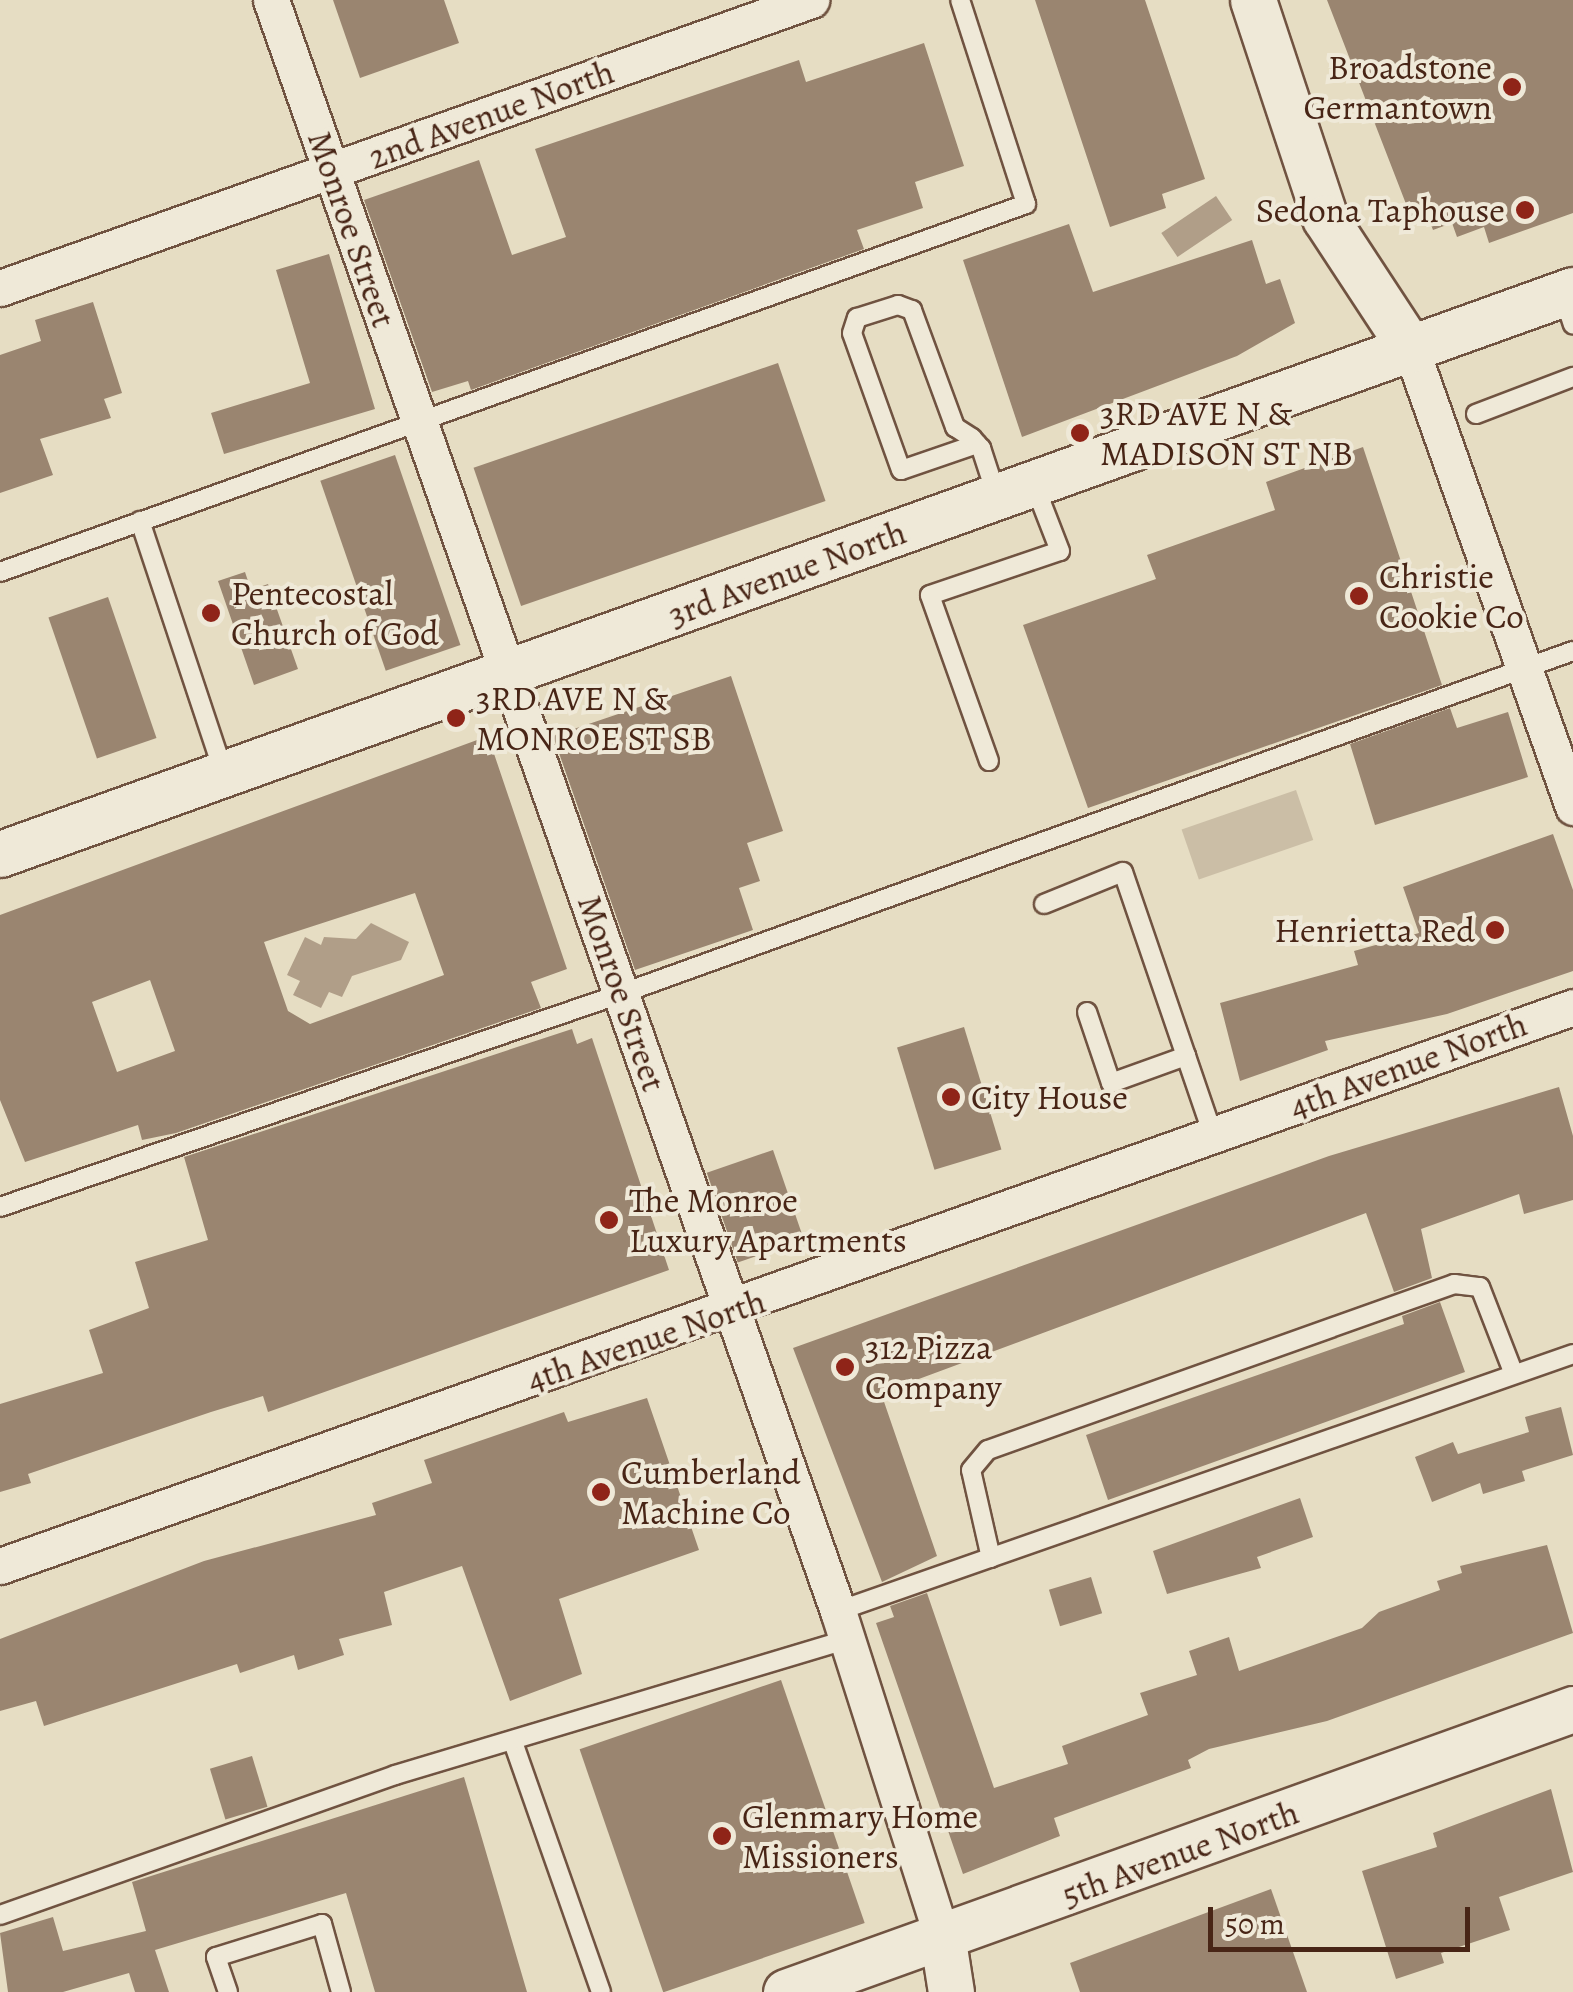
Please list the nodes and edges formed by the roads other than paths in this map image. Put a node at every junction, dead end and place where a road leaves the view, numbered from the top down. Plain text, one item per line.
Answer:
1 (271, 0) edge
2 (812, 0) edge
3 (960, 0) edge
4 (1253, 0) edge
5 (332, 171) junction
6 (0, 288) edge
7 (1570, 303) edge
8 (1412, 349) junction
9 (1573, 377) edge
10 (1476, 414) dead end
11 (418, 419) junction
12 (977, 444) junction
13 (1015, 491) junction
14 (140, 521) junction
15 (0, 572) edge
16 (1573, 651) edge
17 (1526, 669) junction
18 (506, 674) junction
19 (989, 760) dead end
20 (224, 774) junction
21 (1573, 808) edge
22 (0, 854) edge
23 (1044, 904) dead end
24 (623, 993) junction
25 (1573, 1007) edge
26 (1087, 1012) dead end
27 (1186, 1056) junction
28 (1213, 1135) junction
29 (0, 1207) edge
30 (731, 1311) junction
31 (1573, 1354) edge
32 (1514, 1374) junction
33 (991, 1558) junction
34 (0, 1566) edge
35 (842, 1625) junction
36 (1573, 1709) edge
37 (513, 1742) junction
38 (0, 1915) edge
39 (943, 1940) junction
40 (228, 1992) edge
41 (341, 1992) edge
42 (601, 1992) edge
43 (786, 1992) edge
44 (952, 1992) edge

1 - 5 street, Monroe Street
2 - 5 street, 2nd Avenue North
3 - 11 lane
4 - 8 street
5 - 6 street, 2nd Avenue North
5 - 11 street, Monroe Street
7 - 8 street, 3rd Avenue North
8 - 13 street, 3rd Avenue North
8 - 17 street
9 - 10 lane
11 - 14 lane
11 - 18 street, Monroe Street
12 - 12 lane
12 - 13 lane
13 - 18 street, 3rd Avenue North
13 - 19 lane
14 - 15 lane
14 - 20 lane
16 - 17 lane
17 - 21 street
17 - 24 lane
18 - 20 street, 3rd Avenue North
18 - 24 street, Monroe Street
20 - 22 street, 3rd Avenue North
23 - 27 lane
24 - 29 lane
24 - 30 street, Monroe Street
25 - 28 street, 4th Avenue North
26 - 27 lane
27 - 28 lane
28 - 30 street, 4th Avenue North
30 - 34 street, 4th Avenue North
30 - 35 street, Monroe Street
31 - 32 lane
32 - 33 lane
32 - 33 lane
33 - 35 lane
35 - 37 lane
35 - 39 street, Monroe Street
36 - 39 street, 5th Avenue North
37 - 38 lane
37 - 42 lane
39 - 43 street, 5th Avenue North
39 - 44 street, Monroe Street
40 - 41 lane

